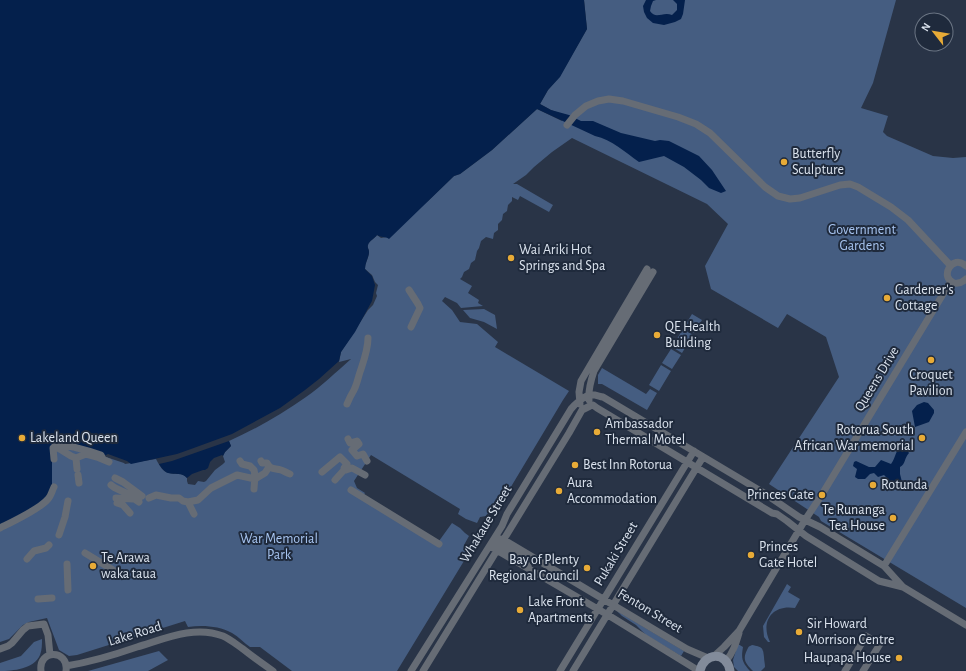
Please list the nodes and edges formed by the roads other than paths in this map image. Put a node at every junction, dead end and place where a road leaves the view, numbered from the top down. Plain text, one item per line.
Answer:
1 (567, 125) dead end
2 (965, 263) edge
3 (950, 265) junction
4 (966, 279) edge
5 (952, 281) junction
6 (409, 290) dead end
7 (411, 328) dead end
8 (368, 338) dead end
9 (589, 395) junction
10 (580, 401) junction
11 (347, 404) dead end
12 (590, 406) junction
13 (582, 410) junction
14 (966, 432) edge
15 (348, 439) dead end
16 (56, 446) junction
17 (694, 451) junction
18 (703, 456) junction
19 (76, 458) junction
20 (54, 459) dead end
21 (240, 461) dead end
22 (367, 461) dead end
23 (687, 462) junction
24 (264, 463) junction
25 (250, 466) junction
26 (697, 467) junction
27 (344, 470) junction
28 (322, 472) dead end
29 (290, 474) dead end
30 (365, 475) dead end
31 (115, 478) dead end
32 (255, 478) junction
33 (335, 480) dead end
34 (79, 483) dead end
35 (111, 484) dead end
36 (54, 488) dead end
37 (254, 489) dead end
38 (351, 490) dead end
39 (824, 491) dead end
40 (141, 499) junction
41 (820, 499) dead end
42 (68, 501) dead end
43 (188, 502) junction
44 (130, 512) dead end
45 (194, 514) dead end
46 (806, 520) junction
47 (0, 528) edge
48 (799, 531) junction
49 (59, 535) dead end
50 (493, 541) junction
51 (439, 544) dead end
52 (49, 545) dead end
53 (500, 545) junction
54 (85, 553) dead end
55 (27, 559) dead end
56 (67, 564) dead end
57 (884, 566) junction
58 (113, 570) dead end
59 (902, 587) junction
60 (68, 590) dead end
61 (52, 598) dead end
62 (38, 599) dead end
63 (605, 599) junction
64 (614, 605) junction
65 (598, 610) junction
66 (608, 615) junction
67 (966, 625) edge
68 (740, 631) junction
69 (0, 649) edge
70 (50, 655) junction
71 (710, 657) junction
72 (726, 661) junction
73 (66, 668) edge
74 (40, 671) edge
75 (273, 671) edge
76 (411, 671) edge
77 (423, 671) edge
78 (560, 671) edge
79 (573, 671) edge
80 (699, 671) edge
81 (730, 671) edge
82 (845, 671) edge
83 (863, 671) edge

1 - 3 street
2 - 3 street
3 - 5 street
4 - 5 street
5 - 39 street, Queens Drive
6 - 7 street
8 - 11 street
9 - 10 street, Whakaue Street
9 - 10 street
9 - 12 street
9 - 17 street
10 - 13 street
10 - 50 street, Whakaue Street
12 - 13 street
12 - 23 street
13 - 53 street, Whakaue Street
14 - 57 street
15 - 22 street
16 - 19 street
16 - 19 street
16 - 20 street
17 - 18 street
17 - 23 street, Pukaki Street
18 - 26 street, Pukaki Street
18 - 46 street
19 - 34 street
21 - 25 street
23 - 26 street
23 - 63 street, Pukaki Street
24 - 25 street
24 - 29 street
24 - 32 street
25 - 32 street
26 - 48 street
26 - 64 street, Pukaki Street
27 - 28 street
27 - 30 street
27 - 33 street
31 - 40 street
32 - 37 street
32 - 43 street
35 - 40 street
36 - 47 street
38 - 51 street
40 - 43 street
40 - 44 street
41 - 46 street
42 - 49 street
43 - 45 street
46 - 48 street
46 - 57 street
48 - 59 street
48 - 68 street
50 - 53 street, Fenton Street
50 - 53 street, Fenton Street
50 - 76 street, Whakaue Street
52 - 55 street
53 - 63 street, Fenton Street
53 - 65 street, Fenton Street
53 - 77 street, Whakaue Street
54 - 58 street
56 - 60 street
57 - 59 street
59 - 67 street
61 - 62 street
63 - 64 street, Fenton Street
63 - 65 street, Pukaki Street
64 - 66 street, Pukaki Street
64 - 71 street, Fenton Street
65 - 66 street, Fenton Street
65 - 78 street, Pukaki Street
66 - 79 street, Pukaki Street
66 - 80 street, Fenton Street
68 - 71 street
68 - 72 street
69 - 70 street
70 - 73 street
70 - 74 street
71 - 72 main road
71 - 80 main road
72 - 81 main road
73 - 75 street, Lake Road
82 - 83 street

